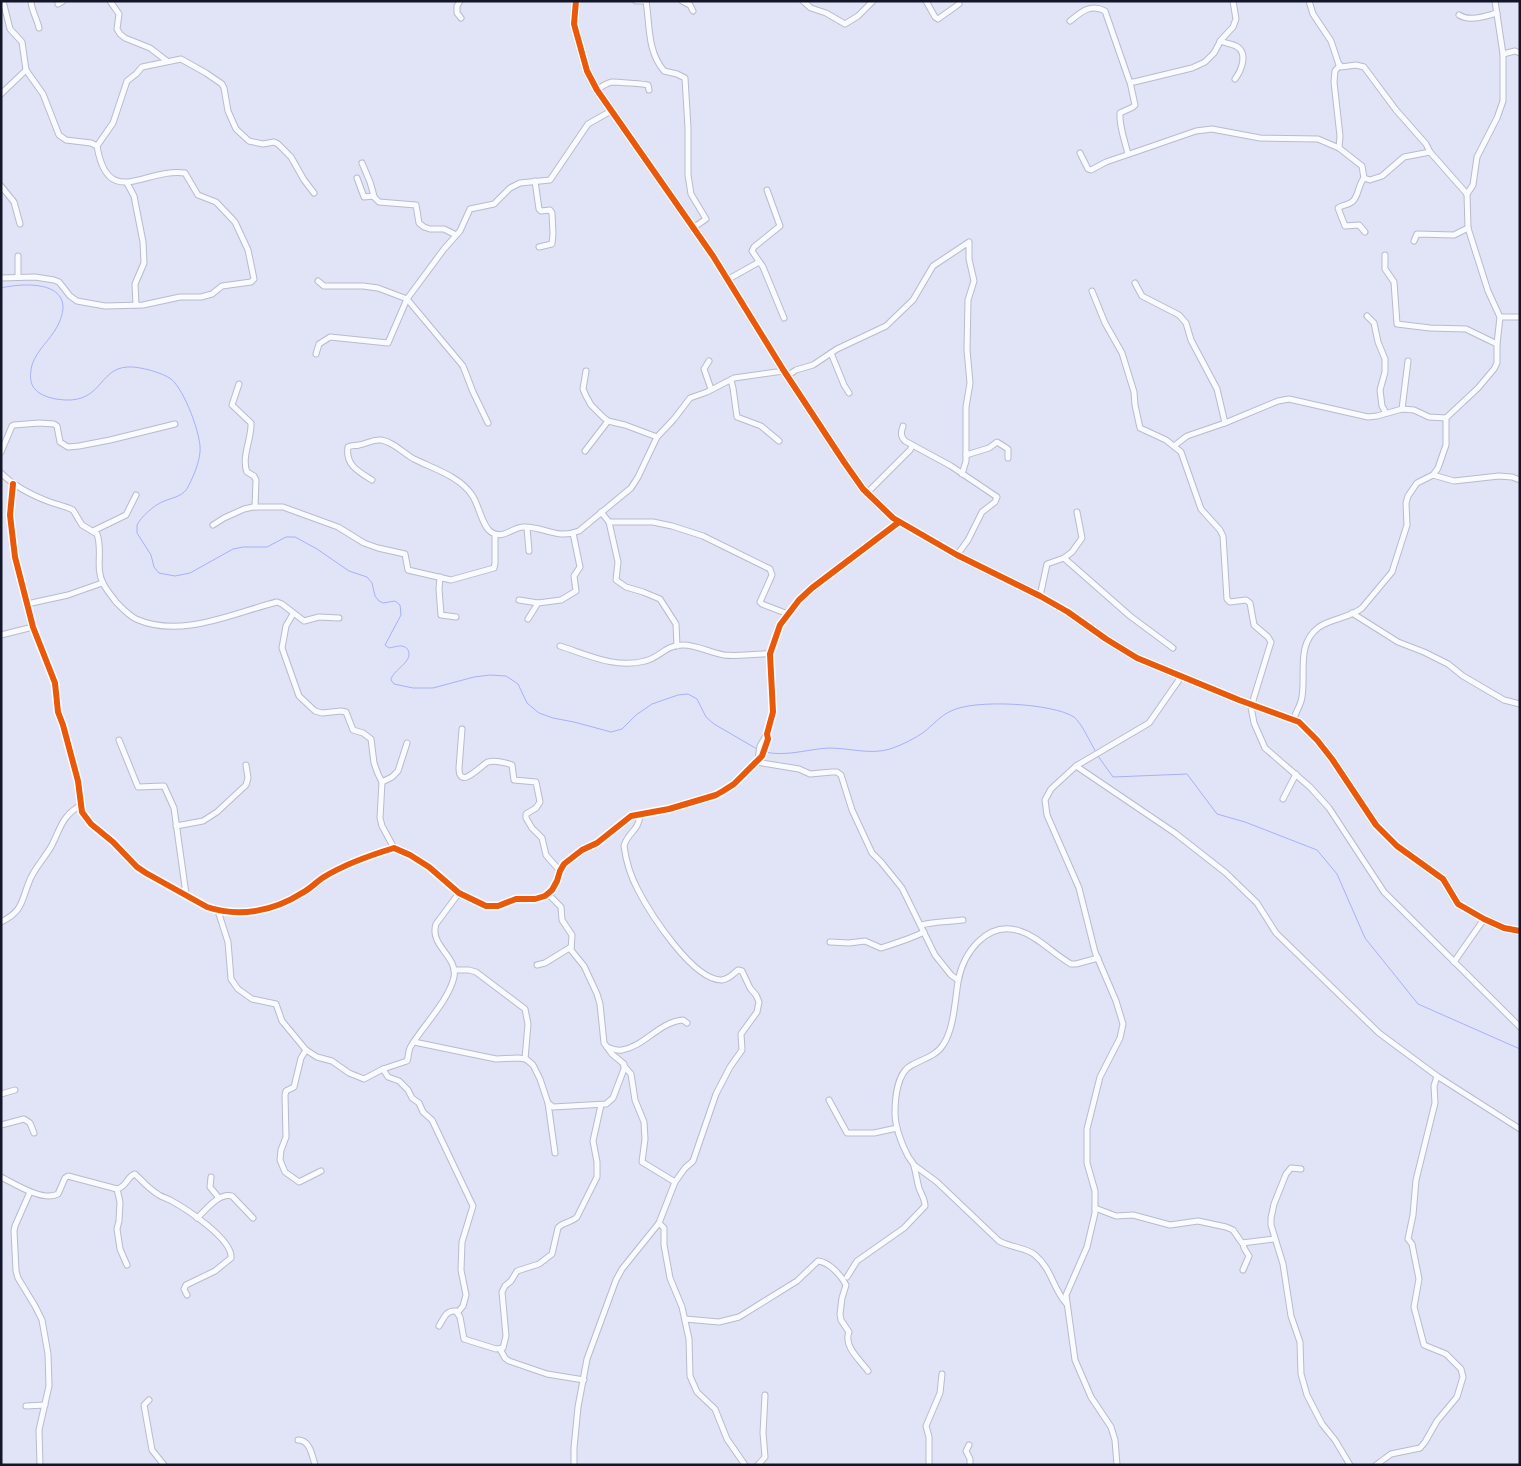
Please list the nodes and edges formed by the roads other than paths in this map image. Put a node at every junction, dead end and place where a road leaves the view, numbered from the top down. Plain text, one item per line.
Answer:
1 (3, 1) edge
2 (31, 1) edge
3 (110, 1) edge
4 (460, 1) edge
5 (576, 1) edge
6 (636, 1) edge
7 (645, 1) edge
8 (682, 1) edge
9 (803, 1) edge
10 (873, 1) edge
11 (926, 1) edge
12 (1233, 1) edge
13 (1309, 1) edge
14 (1495, 1) edge
15 (959, 4) dead end
16 (1095, 4) edge
17 (693, 11) dead end
18 (1497, 13) junction
19 (1459, 15) dead end
20 (461, 18) dead end
21 (1070, 21) dead end
22 (39, 28) dead end
23 (1220, 41) junction
24 (1520, 53) edge
25 (1503, 54) junction
26 (167, 61) junction
27 (1340, 66) junction
28 (26, 70) junction
29 (1235, 79) dead end
30 (1130, 82) junction
31 (597, 90) junction
32 (649, 90) dead end
33 (1, 94) edge
34 (611, 111) junction
35 (97, 146) junction
36 (1339, 148) junction
37 (1430, 152) junction
38 (1080, 154) dead end
39 (1128, 154) junction
40 (362, 163) dead end
41 (358, 178) dead end
42 (1364, 178) junction
43 (535, 181) junction
44 (128, 183) junction
45 (1, 186) edge
46 (767, 190) dead end
47 (314, 193) dead end
48 (1467, 194) junction
49 (374, 196) junction
50 (20, 224) dead end
51 (693, 228) junction
52 (1468, 228) junction
53 (1365, 232) dead end
54 (456, 235) junction
55 (1414, 241) dead end
56 (539, 247) dead end
57 (1385, 255) dead end
58 (18, 256) dead end
59 (759, 262) junction
60 (1, 278) edge
61 (18, 278) junction
62 (727, 280) junction
63 (318, 281) dead end
64 (1135, 283) dead end
65 (1092, 291) dead end
66 (407, 299) junction
67 (136, 305) junction
68 (1367, 316) dead end
69 (1500, 316) junction
70 (1520, 317) edge
71 (784, 318) dead end
72 (1497, 344) junction
73 (831, 353) junction
74 (316, 354) dead end
75 (709, 361) dead end
76 (1408, 361) dead end
77 (586, 371) dead end
78 (786, 374) junction
79 (731, 380) junction
80 (239, 384) dead end
81 (711, 389) junction
82 (849, 393) dead end
83 (1402, 409) junction
84 (1386, 413) junction
85 (1446, 418) junction
86 (608, 421) junction
87 (488, 423) dead end
88 (1225, 423) junction
89 (175, 424) dead end
90 (903, 426) dead end
91 (657, 437) junction
92 (779, 441) dead end
93 (912, 446) junction
94 (1174, 446) junction
95 (585, 450) dead end
96 (1, 452) edge
97 (966, 455) junction
98 (1008, 458) dead end
99 (1, 473) edge
100 (962, 474) junction
101 (1433, 475) junction
102 (372, 480) dead end
103 (1520, 480) edge
104 (13, 484) junction
105 (867, 493) junction
106 (136, 495) dead end
107 (255, 507) junction
108 (601, 512) junction
109 (1077, 512) dead end
110 (608, 522) junction
111 (899, 522) junction
112 (213, 525) dead end
113 (528, 528) junction
114 (93, 531) junction
115 (573, 533) junction
116 (495, 535) junction
117 (529, 551) dead end
118 (956, 555) junction
119 (1064, 558) junction
120 (440, 577) junction
121 (102, 583) junction
122 (1040, 596) junction
123 (519, 600) dead end
124 (27, 604) junction
125 (538, 604) junction
126 (1352, 613) junction
127 (293, 614) junction
128 (788, 614) junction
129 (456, 617) dead end
130 (339, 618) dead end
131 (528, 619) dead end
132 (33, 627) junction
133 (1, 635) edge
134 (560, 646) dead end
135 (677, 646) junction
136 (1173, 648) dead end
137 (770, 654) junction
138 (1181, 677) junction
139 (1520, 704) edge
140 (1252, 705) junction
141 (1294, 719) junction
142 (462, 729) dead end
143 (119, 740) dead end
144 (406, 743) dead end
145 (757, 761) junction
146 (246, 765) dead end
147 (1076, 766) junction
148 (1296, 774) junction
149 (382, 782) junction
150 (1283, 799) dead end
151 (81, 804) junction
152 (640, 814) junction
153 (176, 826) junction
154 (394, 848) junction
155 (560, 871) junction
156 (459, 893) junction
157 (186, 894) junction
158 (548, 894) junction
159 (218, 911) junction
160 (1484, 919) junction
161 (963, 920) dead end
162 (1, 922) edge
163 (921, 925) junction
164 (1520, 931) edge
165 (924, 932) junction
166 (830, 942) dead end
167 (571, 947) junction
168 (1098, 958) junction
169 (1454, 962) junction
170 (537, 965) dead end
171 (454, 970) junction
172 (958, 980) junction
173 (687, 1024) dead end
174 (1520, 1027) edge
175 (414, 1042) junction
176 (606, 1047) junction
177 (306, 1050) junction
178 (525, 1059) junction
179 (624, 1066) junction
180 (383, 1069) junction
181 (1437, 1076) junction
182 (15, 1090) dead end
183 (1, 1094) edge
184 (829, 1100) dead end
185 (548, 1103) junction
186 (601, 1105) junction
187 (1, 1125) edge
188 (897, 1128) junction
189 (1520, 1130) edge
190 (34, 1133) dead end
191 (554, 1153) dead end
192 (914, 1165) junction
193 (1301, 1169) dead end
194 (322, 1171) dead end
195 (1, 1177) edge
196 (211, 1177) dead end
197 (675, 1182) junction
198 (117, 1189) junction
199 (30, 1192) junction
200 (219, 1198) junction
201 (1096, 1208) junction
202 (197, 1218) junction
203 (253, 1218) dead end
204 (659, 1223) junction
205 (1274, 1239) junction
206 (1243, 1243) junction
207 (127, 1265) dead end
208 (1243, 1270) dead end
209 (847, 1277) dead end
210 (187, 1295) dead end
211 (1066, 1303) junction
212 (458, 1312) junction
213 (685, 1318) junction
214 (440, 1326) dead end
215 (500, 1349) junction
216 (868, 1371) dead end
217 (942, 1374) dead end
218 (584, 1380) junction
219 (765, 1395) dead end
220 (149, 1400) dead end
221 (46, 1405) junction
222 (26, 1406) dead end
223 (298, 1440) dead end
224 (968, 1445) dead end
225 (40, 1465) edge
226 (164, 1465) edge
227 (316, 1465) edge
228 (574, 1465) edge
229 (745, 1465) edge
230 (758, 1465) edge
231 (929, 1465) edge
232 (970, 1465) edge
233 (1117, 1465) edge
234 (1350, 1465) edge
235 (1376, 1465) edge

1 - 28 street
2 - 22 street
3 - 26 street
4 - 20 street
5 - 31 street
6 - 7 street
7 - 51 street
8 - 17 street
9 - 10 street
11 - 15 street
12 - 23 street
13 - 27 street
14 - 18 street
16 - 21 street
16 - 30 street
18 - 19 street
18 - 25 street
23 - 29 street
23 - 30 street
24 - 25 street
25 - 48 street
26 - 35 street
26 - 47 street
27 - 36 street
27 - 37 street
28 - 33 street
28 - 35 street
30 - 39 street
31 - 32 street
31 - 34 street
34 - 43 street
34 - 51 street
35 - 44 street
36 - 39 street
36 - 42 street
37 - 42 street
37 - 48 street
38 - 39 street
40 - 49 street
41 - 49 street
42 - 53 street
43 - 54 street
43 - 56 street
44 - 67 street
44 - 67 street
45 - 50 street
46 - 59 street
48 - 52 street
49 - 54 street
51 - 62 street
52 - 55 street
52 - 69 street
54 - 66 street
57 - 72 street
58 - 61 street
59 - 62 street
59 - 71 street
60 - 61 street
61 - 67 street
62 - 78 street
63 - 66 street
64 - 88 street
65 - 94 street
66 - 74 street
66 - 87 street
68 - 84 street
69 - 70 street
69 - 72 street
72 - 85 street
73 - 78 street
73 - 82 street
73 - 97 street
75 - 81 street
76 - 83 street
77 - 86 street
78 - 79 street
78 - 105 street
79 - 81 street
79 - 92 street
80 - 107 street
81 - 91 street
83 - 84 street
83 - 85 street
84 - 88 street
85 - 101 street
86 - 91 street
86 - 95 street
88 - 94 street
89 - 96 street
90 - 93 street
91 - 108 street
93 - 100 street
93 - 105 street
94 - 140 street
97 - 98 street
97 - 100 street
99 - 104 street
100 - 118 street
101 - 103 street
101 - 126 street
102 - 116 street
104 - 114 street
104 - 124 street
105 - 111 street
106 - 114 street
107 - 112 street
107 - 120 street
108 - 110 street
108 - 115 street
109 - 119 street
110 - 128 street
110 - 135 street
111 - 118 street
111 - 128 street
113 - 115 street
113 - 116 street
113 - 117 street
114 - 121 street
115 - 125 street
116 - 120 street
118 - 122 street
119 - 122 street
119 - 136 street
120 - 129 street
121 - 124 street
121 - 127 street
122 - 138 street
123 - 125 street
124 - 132 street
125 - 131 street
126 - 139 street
126 - 141 street
127 - 130 street
127 - 149 street
128 - 137 street
132 - 133 street
132 - 151 street
134 - 135 street
135 - 137 street
137 - 145 street
138 - 140 street
138 - 147 street
140 - 141 street
140 - 148 street
141 - 160 street
142 - 155 street
143 - 153 street
144 - 149 street
145 - 152 street
145 - 163 street
146 - 153 street
147 - 168 street
147 - 181 street
148 - 150 street
148 - 169 street
149 - 154 street
151 - 157 street
151 - 162 street
152 - 155 street
152 - 197 street
153 - 157 street
154 - 156 street
154 - 159 street
155 - 158 street
156 - 158 street
156 - 171 street
157 - 159 street
158 - 167 street
159 - 177 street
160 - 164 street
160 - 169 street
161 - 163 street
163 - 165 street
165 - 166 street
165 - 172 street
167 - 170 street
167 - 176 street
168 - 172 street
168 - 201 street
169 - 174 street
171 - 175 street
171 - 178 street
172 - 188 street
173 - 176 street
175 - 178 street
175 - 180 street
176 - 179 street
177 - 180 street
177 - 194 street
178 - 185 street
179 - 186 street
179 - 197 street
180 - 212 street
181 - 189 street
181 - 235 street
182 - 183 street
184 - 188 street
185 - 186 street
185 - 191 street
186 - 215 street
187 - 190 street
188 - 192 street
192 - 209 street
192 - 211 street
193 - 205 street
195 - 199 street
196 - 200 street
197 - 204 street
198 - 199 street
198 - 202 street
198 - 207 street
199 - 221 street
200 - 202 street
200 - 203 street
201 - 206 street
201 - 211 street
202 - 210 street
204 - 213 street
204 - 218 street
205 - 206 street
205 - 234 street
206 - 208 street
211 - 233 street
212 - 214 street
212 - 215 street
213 - 216 street
213 - 229 street
215 - 218 street
217 - 231 street
218 - 228 street
219 - 230 street
220 - 226 street
221 - 222 street
221 - 225 street
223 - 227 street
224 - 232 street

